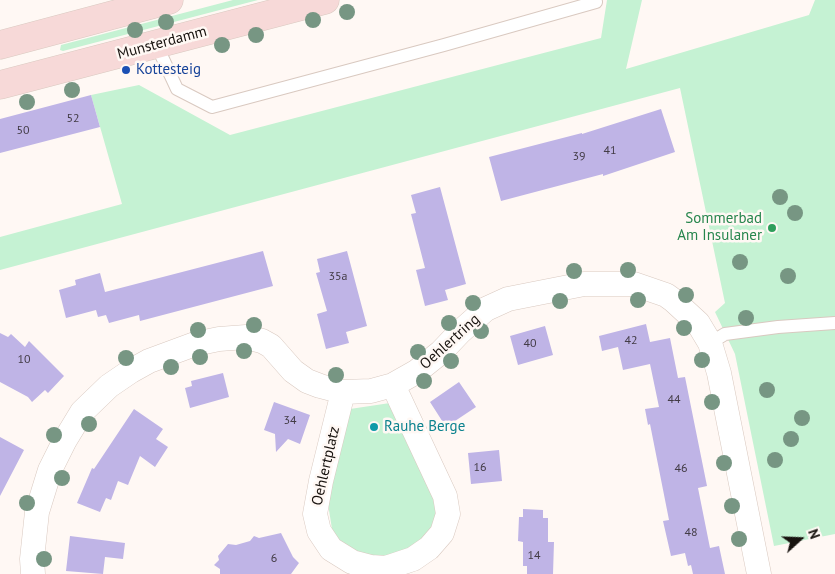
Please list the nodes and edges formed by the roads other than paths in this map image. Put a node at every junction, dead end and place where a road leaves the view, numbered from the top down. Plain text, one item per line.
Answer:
1 (170, 0) edge
2 (325, 0) edge
3 (596, 2) dead end
4 (112, 8) edge
5 (42, 33) junction
6 (156, 44) junction
7 (0, 45) edge
8 (53, 71) junction
9 (0, 85) edge
10 (835, 323) edge
11 (710, 343) junction
12 (392, 385) junction
13 (343, 392) junction
14 (33, 574) edge
15 (760, 574) edge

1 - 4 main road
2 - 6 main road, Munsterdamm
3 - 6 lane
4 - 5 main road
5 - 7 main road
5 - 8 main road
6 - 8 main road, Munsterdamm
8 - 9 main road, Munsterdamm
10 - 11 lane
11 - 12 street, Oehlertring
11 - 15 street, Oehlertring
12 - 13 street, Oehlertring
12 - 13 street, Oehlertplatz
13 - 14 street, Oehlertring

